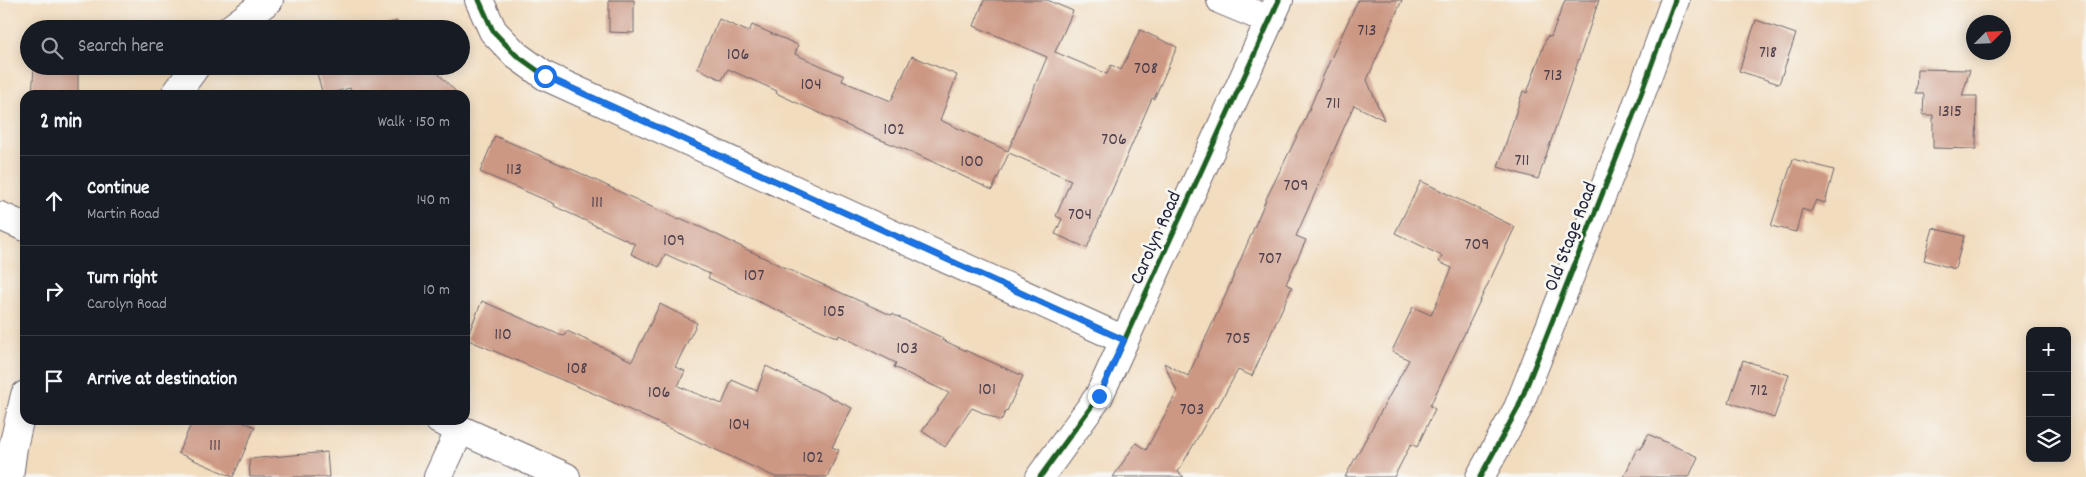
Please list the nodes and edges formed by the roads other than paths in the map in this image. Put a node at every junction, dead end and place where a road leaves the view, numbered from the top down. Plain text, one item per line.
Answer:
1 (270, 0) edge
2 (479, 0) edge
3 (1221, 0) edge
4 (1675, 0) edge
5 (1274, 10) edge
6 (242, 20) edge
7 (189, 75) edge
8 (179, 90) edge
9 (0, 216) edge
10 (20, 225) edge
11 (1124, 340) junction
12 (20, 417) edge
13 (449, 425) edge
14 (9, 477) edge
15 (438, 477) edge
16 (566, 477) edge
17 (1040, 477) edge
18 (1480, 477) edge

1 - 6 street
2 - 11 street
3 - 5 street
4 - 18 street, Old Stage Road
5 - 11 street, Carolyn Road
7 - 8 street
9 - 10 street
11 - 17 street, Carolyn Road
12 - 14 street
13 - 15 street
13 - 16 street

